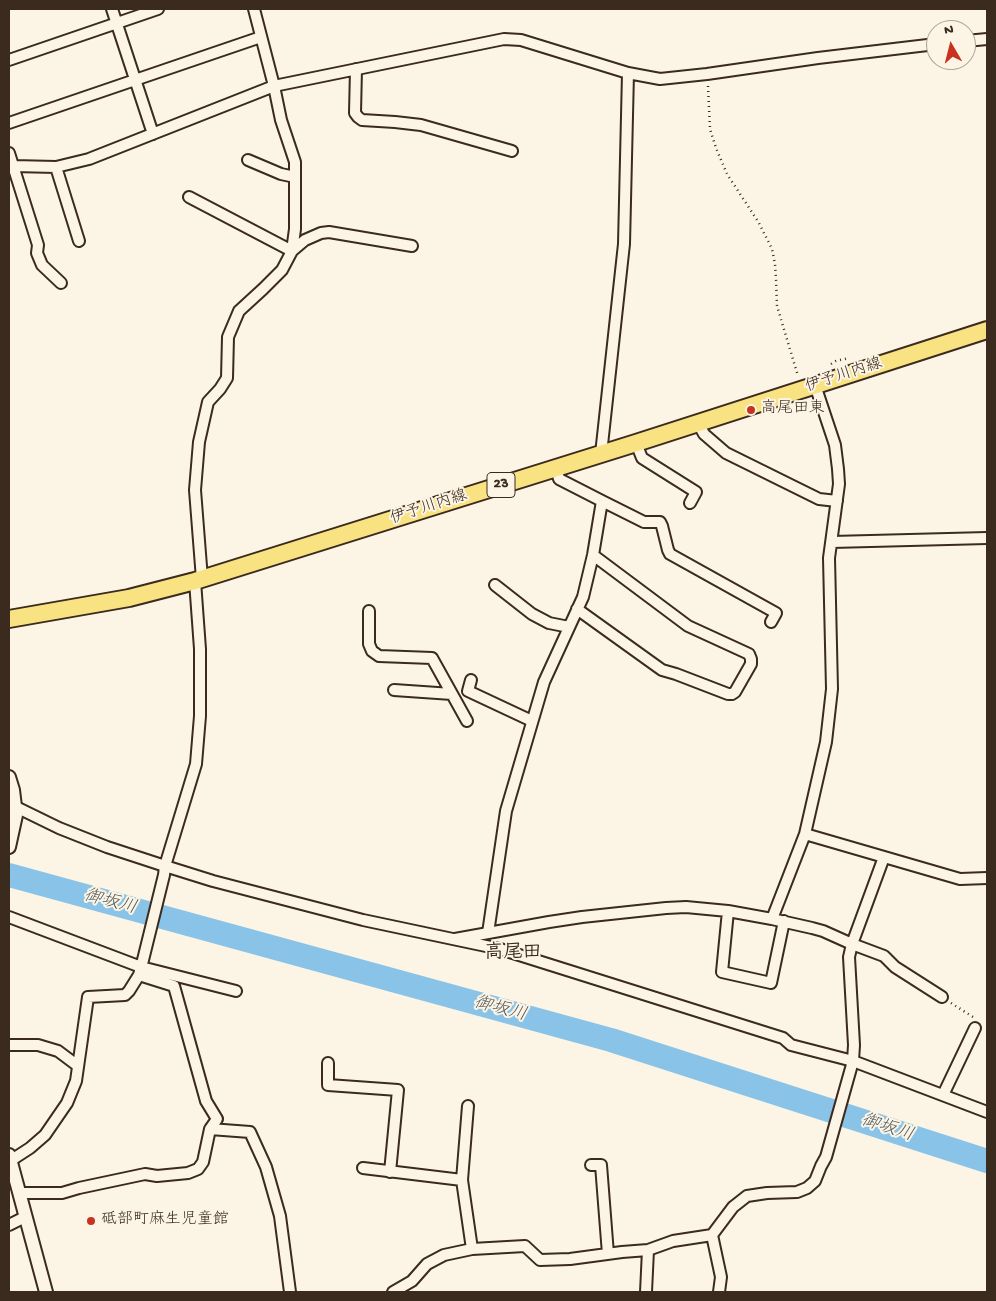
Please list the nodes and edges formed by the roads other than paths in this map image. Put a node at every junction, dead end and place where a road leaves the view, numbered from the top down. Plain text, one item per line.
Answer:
1 (112, 9) edge
2 (158, 9) edge
3 (254, 9) edge
4 (116, 23) junction
5 (261, 37) junction
6 (926, 45) edge
7 (9, 60) edge
8 (356, 69) junction
9 (628, 73) junction
10 (135, 80) junction
11 (274, 86) junction
12 (9, 123) edge
13 (153, 134) junction
14 (512, 150) dead end
15 (9, 153) edge
16 (248, 160) dead end
17 (11, 166) edge
18 (56, 167) junction
19 (295, 177) junction
20 (189, 197) dead end
21 (79, 241) dead end
22 (412, 246) dead end
23 (292, 251) junction
24 (61, 284) dead end
25 (987, 330) edge
26 (808, 387) junction
27 (698, 423) junction
28 (636, 443) junction
29 (601, 454) junction
30 (556, 468) junction
31 (602, 501) junction
32 (837, 502) junction
33 (690, 503) dead end
34 (987, 538) edge
35 (832, 542) junction
36 (593, 555) junction
37 (199, 580) junction
38 (495, 585) dead end
39 (577, 609) junction
40 (369, 611) dead end
41 (9, 619) edge
42 (771, 622) dead end
43 (569, 627) junction
44 (471, 680) dead end
45 (394, 690) dead end
46 (468, 691) junction
47 (453, 697) junction
48 (467, 720) dead end
49 (532, 721) junction
50 (9, 777) edge
51 (16, 811) junction
52 (805, 834) junction
53 (9, 847) edge
54 (884, 857) junction
55 (165, 871) junction
56 (987, 878) edge
57 (728, 911) junction
58 (9, 916) edge
59 (772, 919) junction
60 (784, 921) junction
61 (488, 933) junction
62 (455, 939) junction
63 (852, 944) junction
64 (141, 967) junction
65 (236, 991) dead end
66 (942, 997) road end
67 (977, 1025) road end
68 (9, 1045) edge
69 (328, 1063) dead end
70 (852, 1064) junction
71 (78, 1066) junction
72 (943, 1095) junction
73 (468, 1106) dead end
74 (987, 1112) edge
75 (210, 1129) junction
76 (10, 1158) edge
77 (591, 1165) dead end
78 (362, 1168) dead end
79 (390, 1172) junction
80 (462, 1180) junction
81 (19, 1193) junction
82 (26, 1217) junction
83 (9, 1225) edge
84 (712, 1235) junction
85 (472, 1249) junction
86 (648, 1250) junction
87 (608, 1254) junction
88 (46, 1292) edge
89 (290, 1292) edge
90 (393, 1292) edge
91 (646, 1292) edge
92 (720, 1292) edge

1 - 4 street
2 - 4 street
3 - 5 street
4 - 7 street
4 - 10 street
5 - 10 street
5 - 11 street
6 - 9 street
8 - 9 street
8 - 11 street
8 - 14 street
9 - 29 street
10 - 12 street
10 - 13 street
11 - 13 street
11 - 19 street
13 - 18 street
15 - 17 street
16 - 19 street
17 - 18 street
17 - 24 street
18 - 21 street
19 - 23 street
20 - 23 street
22 - 23 street
23 - 37 street
25 - 26 main road, 伊予川内線 / 23
26 - 27 main road, 伊予川内線 / 23
26 - 32 street
27 - 28 main road, 伊予川内線 / 23
27 - 32 street
28 - 29 main road, 伊予川内線 / 23
28 - 33 street
29 - 30 main road, 伊予川内線 / 23
30 - 31 street
30 - 37 main road, 伊予川内線 / 23
31 - 36 street
31 - 42 street
32 - 35 street
34 - 35 street
35 - 52 street
36 - 39 street
36 - 39 street
37 - 41 main road, 伊予川内線 / 23
37 - 55 street
38 - 43 street
39 - 43 street
40 - 47 street
43 - 49 street
44 - 46 street
45 - 47 street
46 - 47 street
46 - 49 street
47 - 48 street
49 - 61 street
50 - 51 street
51 - 53 street
51 - 55 street
52 - 54 street
52 - 59 street
54 - 56 street
54 - 63 street
55 - 62 street
55 - 64 street
57 - 59 street
57 - 60 street
57 - 61 street
58 - 64 street
59 - 60 street
60 - 63 street
61 - 62 street
62 - 70 street
63 - 66 street
63 - 70 street
64 - 65 street
64 - 71 street
64 - 75 street
67 - 72 street
68 - 71 street
69 - 79 street
70 - 72 street
70 - 84 street
71 - 76 street
72 - 74 street
73 - 80 street
75 - 81 street
75 - 89 street
76 - 81 street
77 - 87 street
78 - 79 street
79 - 80 street
80 - 85 street
81 - 82 street
82 - 83 street
82 - 88 street
84 - 86 street
84 - 92 street
85 - 87 street
85 - 90 street
86 - 87 street
86 - 91 street

